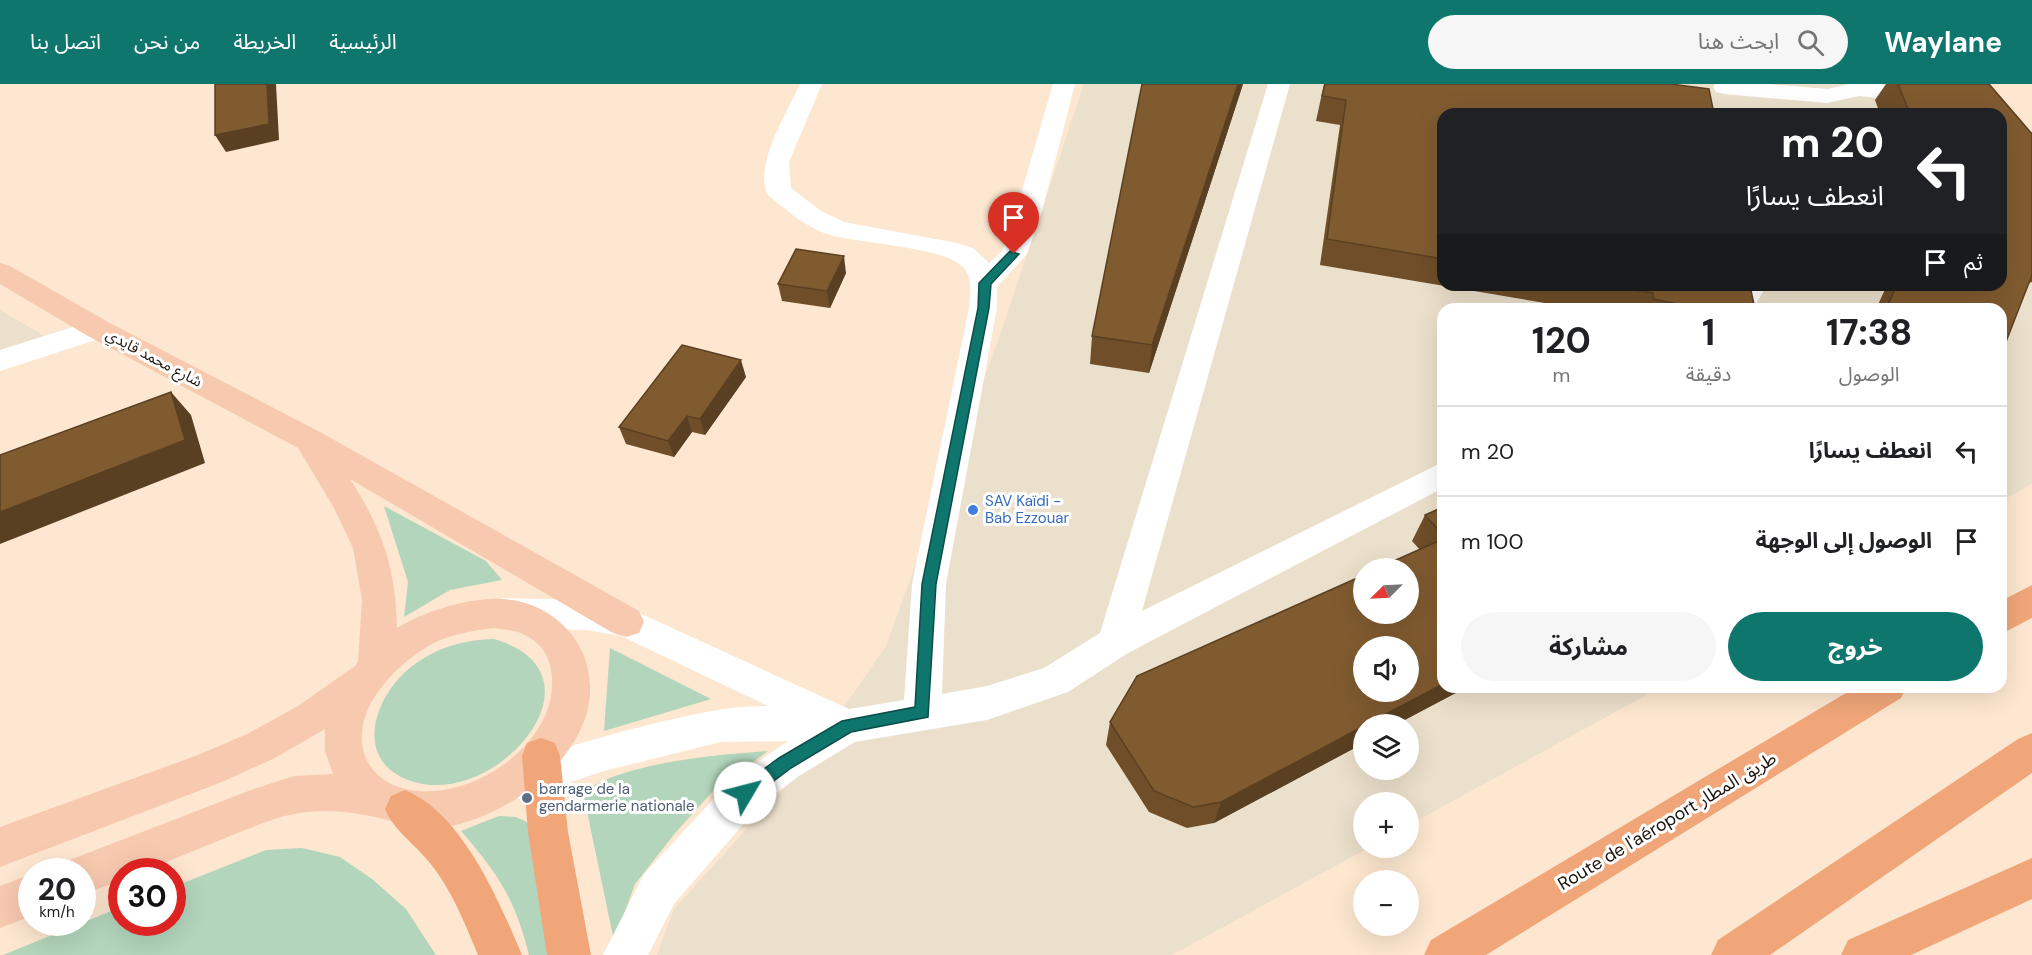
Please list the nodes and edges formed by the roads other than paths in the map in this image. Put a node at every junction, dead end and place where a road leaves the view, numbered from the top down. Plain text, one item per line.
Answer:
1 (811, 84) edge
2 (1064, 84) edge
3 (1279, 84) edge
4 (1723, 86) edge
5 (1781, 91) junction
6 (1839, 104) edge
7 (1728, 108) edge
8 (1786, 108) edge
9 (1995, 108) edge
10 (0, 272) edge
11 (985, 283) junction
12 (98, 328) junction
13 (0, 361) edge
14 (309, 440) junction
15 (1437, 477) edge
16 (491, 543) junction
17 (2032, 600) edge
18 (544, 613) junction
19 (494, 614) junction
20 (2007, 615) edge
21 (626, 622) junction
22 (1115, 642) junction
23 (567, 656) junction
24 (373, 670) junction
25 (1878, 693) edge
26 (922, 712) junction
27 (848, 726) junction
28 (2032, 751) edge
29 (541, 765) junction
30 (504, 786) joint
31 (392, 804) junction
32 (0, 847) edge
33 (96, 870) edge
34 (2032, 878) edge
35 (18, 901) edge
36 (0, 908) edge
37 (500, 955) edge
38 (569, 955) edge
39 (625, 955) edge
40 (1446, 955) edge
41 (1733, 955) edge
42 (1863, 955) edge

1 - 11 street
2 - 11 street
3 - 22 street
4 - 5 street
4 - 7 street
5 - 6 street
5 - 8 street
6 - 9 street
10 - 12 main road, شارع محمد قايدي
11 - 26 street
12 - 13 street
12 - 14 main road, شارع محمد قايدي
14 - 16 main road, شارع محمد قايدي
14 - 24 main road
15 - 22 street
16 - 18 main road
16 - 21 main road, شارع محمد قايدي
17 - 20 highway
18 - 19 street
18 - 21 street
18 - 23 main road
19 - 23 main road
19 - 24 main road
21 - 27 street
22 - 26 street
23 - 29 main road
24 - 31 main road
24 - 32 main road
25 - 40 highway, Route de l'aéroport طريق المطار
26 - 27 street
27 - 29 street
27 - 39 street
28 - 41 highway
29 - 30 street
29 - 38 highway
30 - 31 main road
31 - 33 main road
31 - 37 highway
34 - 42 highway
35 - 36 main road

